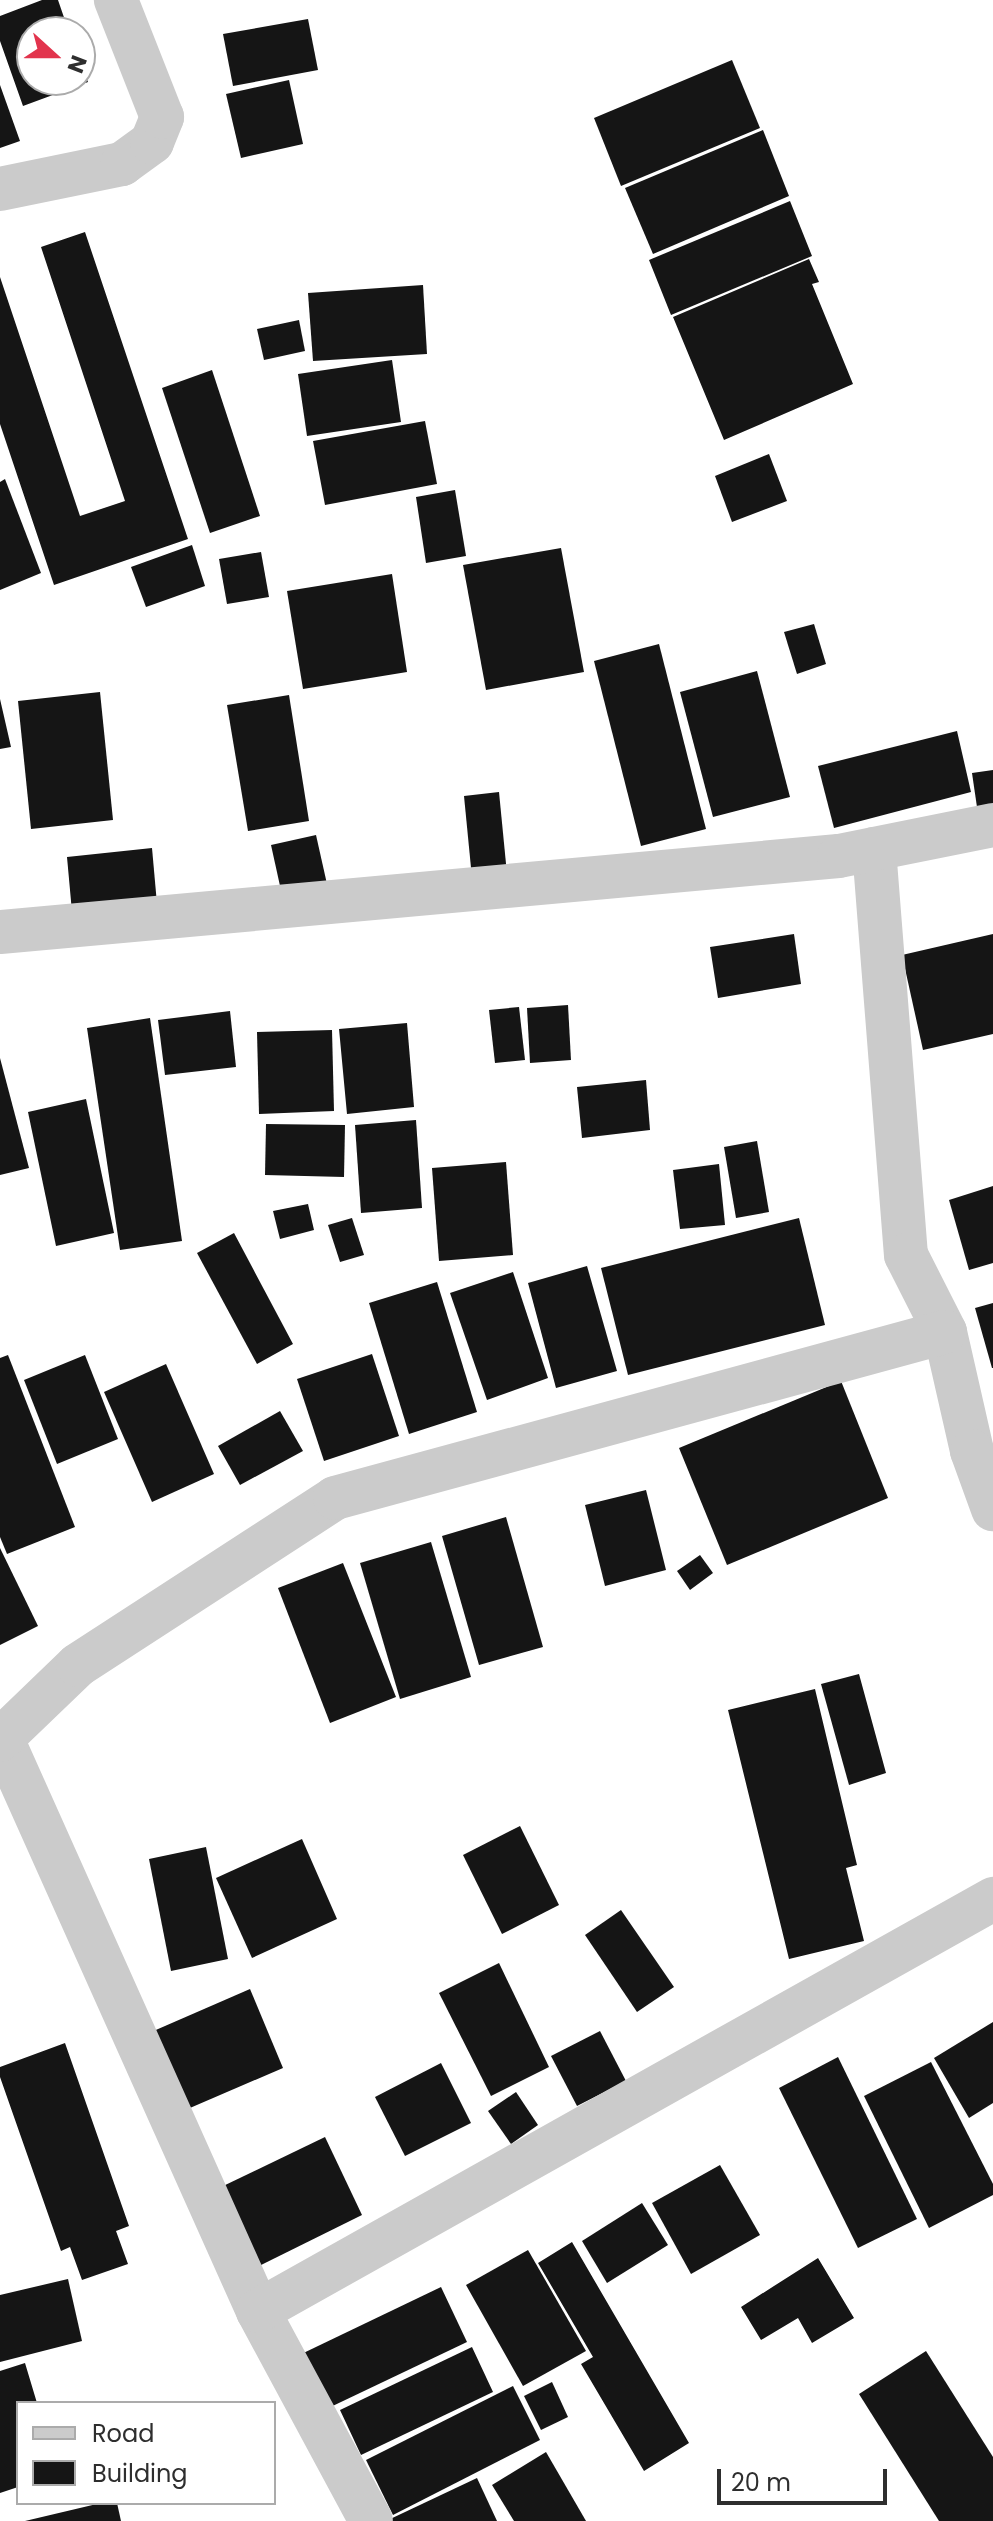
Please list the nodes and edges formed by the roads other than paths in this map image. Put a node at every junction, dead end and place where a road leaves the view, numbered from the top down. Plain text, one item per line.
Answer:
1 (116, 0) edge
2 (0, 189) edge
3 (993, 825) edge
4 (856, 852) junction
5 (0, 932) edge
6 (945, 1332) junction
7 (993, 1509) edge
8 (1, 1740) edge
9 (993, 1899) edge
10 (258, 2311) junction
11 (371, 2521) edge

1 - 2 street
3 - 4 street
4 - 5 street
4 - 6 street
6 - 7 street
6 - 8 street
8 - 10 street
9 - 10 street
10 - 11 street

